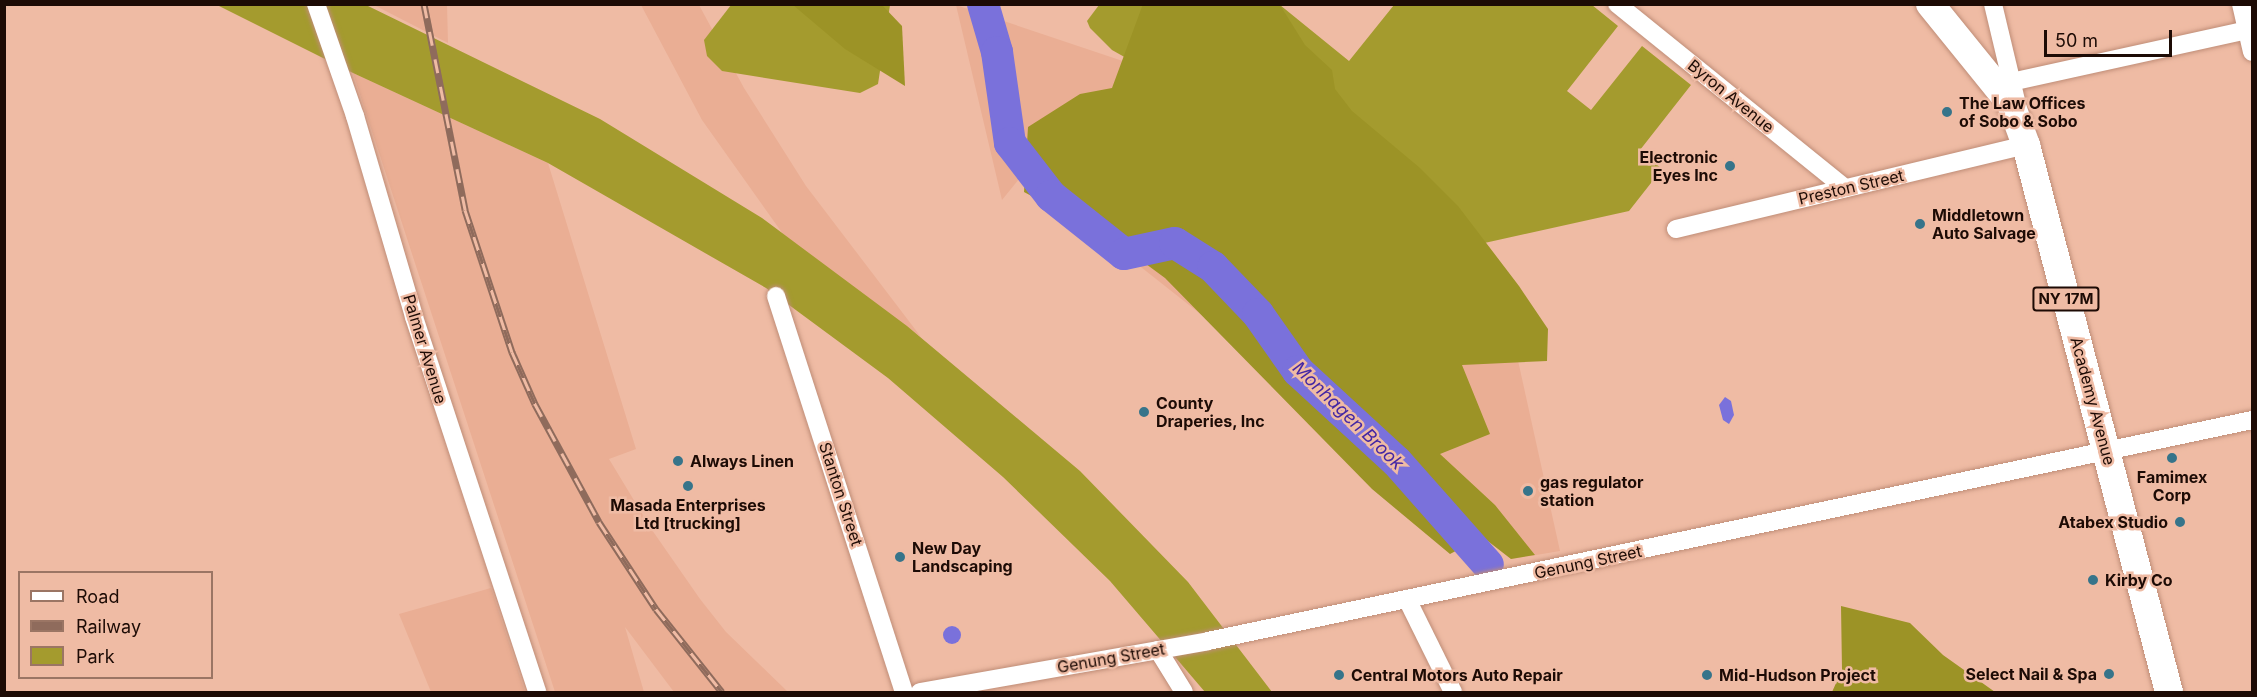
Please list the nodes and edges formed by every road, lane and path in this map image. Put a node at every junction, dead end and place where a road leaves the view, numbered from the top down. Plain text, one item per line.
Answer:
1 (316, 4) edge
2 (1617, 4) edge
3 (1930, 4) edge
4 (1993, 4) edge
5 (2241, 4) edge
6 (2250, 30) edge
7 (2253, 52) edge
8 (2004, 84) junction
9 (2026, 146) junction
10 (1845, 188) junction
11 (1676, 229) dead end
12 (776, 296) dead end
13 (2253, 420) edge
14 (2106, 453) junction
15 (1407, 599) junction
16 (1158, 650) junction
17 (537, 693) edge
18 (903, 693) edge
19 (920, 693) edge
20 (1184, 693) edge
21 (1453, 693) edge
22 (2169, 693) edge

1 - 17 street, Palmer Avenue
2 - 10 street, Byron Avenue
3 - 8 main road, NY 17M
4 - 8 street
5 - 6 street
6 - 7 street
6 - 8 street
8 - 9 main road, NY 17M
9 - 10 street, Preston Street
9 - 14 main road, Academy Avenue / NY 17M
10 - 11 street, Preston Street
12 - 18 street, Stanton Street
13 - 14 street, Genung Street
14 - 15 street, Genung Street
14 - 22 main road, Academy Avenue / NY 17M
15 - 16 street, Genung Street
15 - 21 street
16 - 19 street, Genung Street
16 - 20 street

